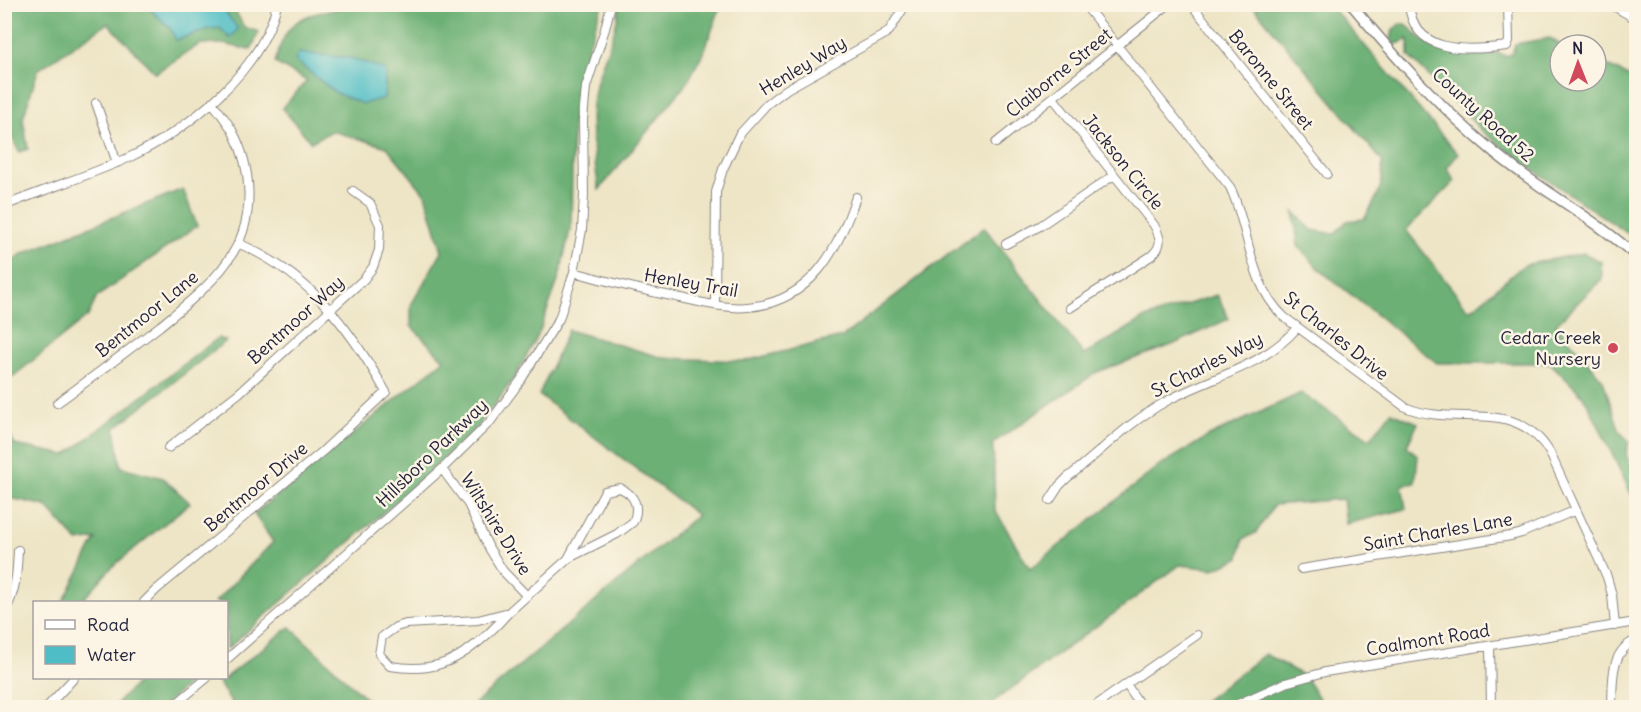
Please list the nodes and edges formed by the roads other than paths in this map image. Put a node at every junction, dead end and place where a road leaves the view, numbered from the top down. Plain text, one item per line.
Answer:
1 (277, 4) edge
2 (611, 4) edge
3 (906, 4) edge
4 (1084, 4) edge
5 (1169, 4) edge
6 (1191, 4) edge
7 (1351, 4) edge
8 (1409, 4) edge
9 (1508, 4) edge
10 (1610, 4) edge
11 (1636, 19) edge
12 (1118, 45) junction
13 (1054, 99) junction
14 (213, 102) junction
15 (96, 103) dead end
16 (996, 143) dead end
17 (117, 163) junction
18 (1326, 174) dead end
19 (1114, 175) junction
20 (353, 191) dead end
21 (856, 197) dead end
22 (4, 206) edge
23 (238, 243) junction
24 (1006, 244) dead end
25 (1636, 256) edge
26 (574, 272) junction
27 (715, 305) junction
28 (1070, 308) dead end
29 (331, 309) junction
30 (1297, 328) junction
31 (57, 403) dead end
32 (168, 448) dead end
33 (442, 469) junction
34 (1050, 500) dead end
35 (1576, 510) junction
36 (18, 550) dead end
37 (569, 557) dead end
38 (1301, 569) dead end
39 (526, 595) junction
40 (146, 601) edge
41 (509, 612) junction
42 (4, 613) edge
43 (1636, 622) edge
44 (1615, 626) junction
45 (1197, 635) dead end
46 (1636, 640) edge
47 (1491, 646) junction
48 (228, 658) edge
49 (73, 679) edge
50 (206, 679) edge
51 (1126, 684) junction
52 (46, 708) edge
53 (171, 708) edge
54 (1092, 708) edge
55 (1142, 708) edge
56 (1229, 708) edge
57 (1491, 708) edge
58 (1612, 708) edge

1 - 14 street
2 - 26 street, Hillsboro Parkway
3 - 27 street, Henley Way
4 - 12 street, St Charles Drive
5 - 12 street, Claiborne Street
6 - 18 street, Baronne Street
7 - 25 main road, County Road 52
8 - 9 street
10 - 11 street
12 - 13 street, Claiborne Street
12 - 30 street, St Charles Drive
13 - 16 street, Claiborne Street
13 - 19 street, Jackson Circle
14 - 17 street
14 - 23 street, Bentmoor Lane
15 - 17 street
17 - 22 street
19 - 24 street
19 - 28 street, Jackson Circle
20 - 29 street, Bentmoor Way
21 - 27 street, Henley Trail
23 - 29 street
23 - 31 street, Bentmoor Lane
26 - 27 street, Henley Trail
26 - 33 street, Hillsboro Parkway
29 - 32 street, Bentmoor Way
29 - 40 street, Bentmoor Drive
30 - 34 street, St Charles Way
30 - 35 street, St Charles Drive
33 - 39 street, Wiltshire Drive
33 - 48 street, Hillsboro Parkway
35 - 38 street, Saint Charles Lane
35 - 44 street, St Charles Drive
36 - 42 street
37 - 39 street
39 - 41 street
41 - 41 street
43 - 44 street, Coalmont Road
44 - 47 street, Coalmont Road
45 - 51 street
46 - 58 street
47 - 56 street, Coalmont Road
47 - 57 street
49 - 52 street
50 - 53 street
51 - 54 street
51 - 55 street

